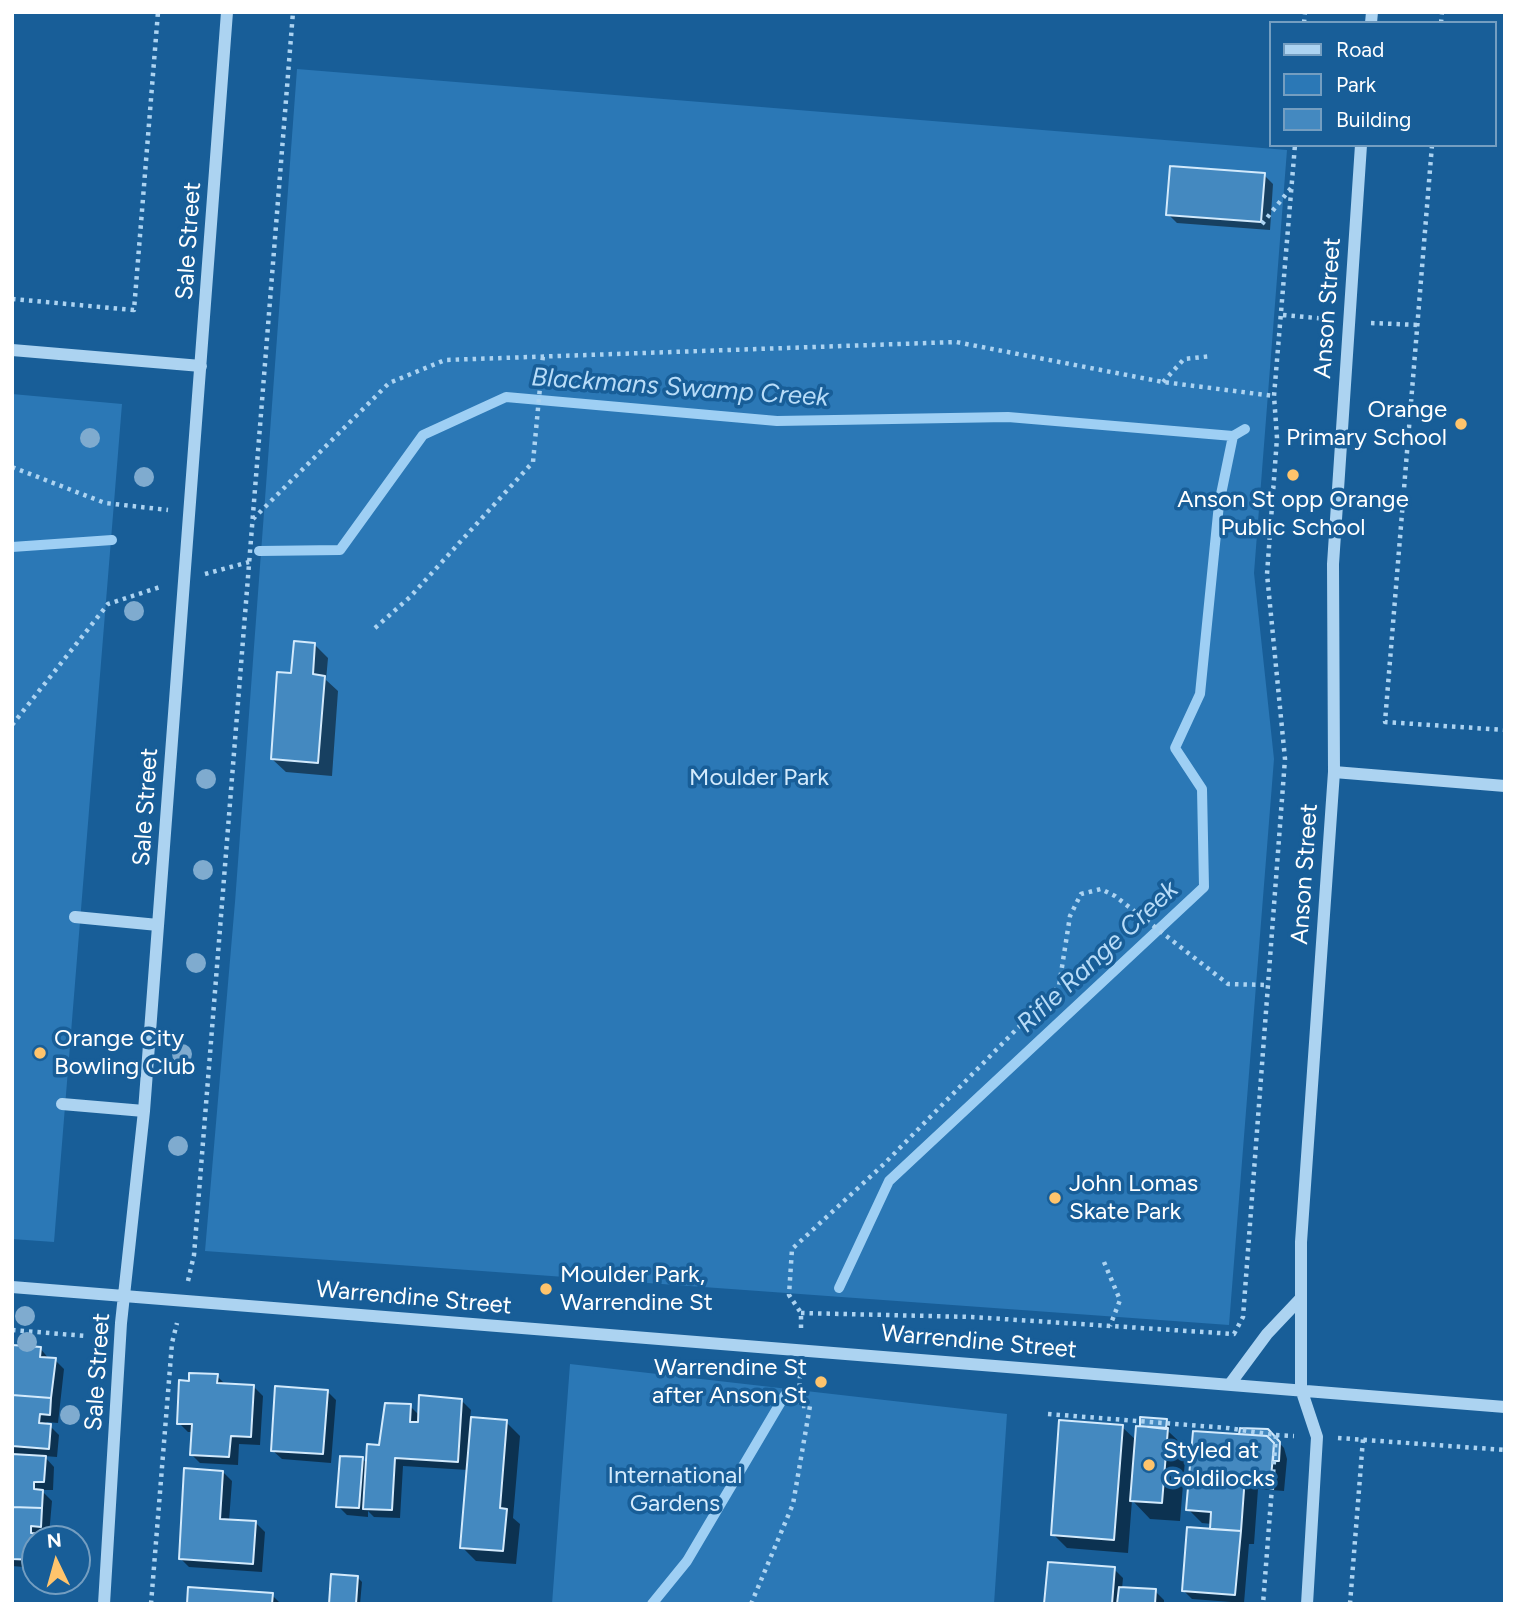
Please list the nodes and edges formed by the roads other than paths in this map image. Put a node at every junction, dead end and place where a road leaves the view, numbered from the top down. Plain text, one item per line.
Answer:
1 (227, 12) edge
2 (1362, 147) edge
3 (12, 350) edge
4 (201, 366) junction
5 (1334, 772) junction
6 (1505, 786) edge
7 (75, 917) dead end
8 (158, 925) junction
9 (61, 1104) dead end
10 (144, 1111) junction
11 (12, 1287) edge
12 (124, 1295) junction
13 (1301, 1298) junction
14 (1230, 1384) junction
15 (1301, 1389) junction
16 (1505, 1407) edge
17 (104, 1604) edge
18 (1307, 1604) edge

1 - 4 street, Sale Street
2 - 5 street, Anson Street
3 - 4 street
4 - 8 street, Sale Street
5 - 6 street
5 - 13 street, Anson Street
7 - 8 street
8 - 10 street, Sale Street
9 - 10 street
10 - 12 street, Sale Street
11 - 12 street, Warrendine Street
12 - 14 street, Warrendine Street
12 - 17 street, Sale Street
13 - 14 street
13 - 15 street, Anson Street
14 - 15 street, Warrendine Street
15 - 16 street, Warrendine Street
15 - 18 street, Anson Street

